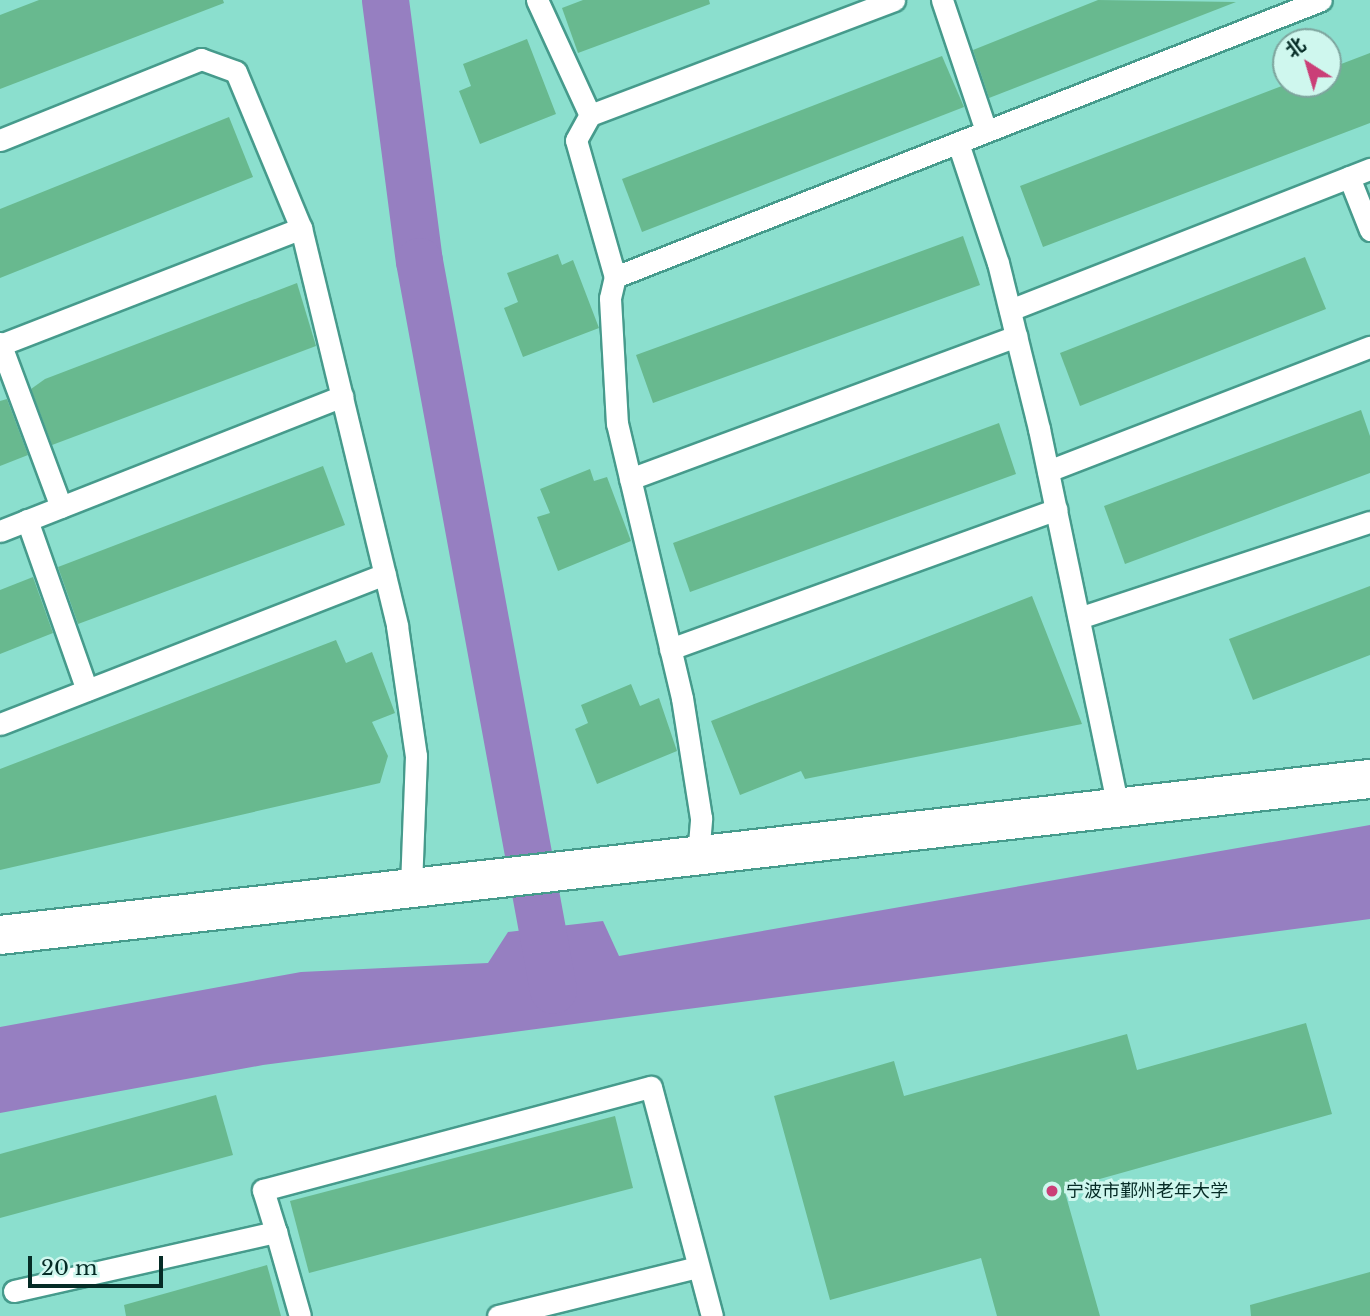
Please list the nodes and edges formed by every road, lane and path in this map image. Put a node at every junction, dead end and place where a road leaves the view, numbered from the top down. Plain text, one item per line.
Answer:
1 (537, 0) edge
2 (894, 0) edge
3 (942, 0) edge
4 (1321, 0) edge
5 (590, 116) junction
6 (986, 131) junction
7 (0, 140) edge
8 (958, 143) junction
9 (1370, 169) edge
10 (1349, 177) junction
11 (301, 228) junction
12 (1370, 230) edge
13 (615, 277) junction
14 (1010, 310) junction
15 (1016, 336) junction
16 (0, 344) edge
17 (1370, 346) edge
18 (342, 396) junction
19 (1048, 471) junction
20 (630, 480) junction
21 (61, 507) junction
22 (1056, 509) junction
23 (27, 520) junction
24 (1370, 522) edge
25 (0, 531) edge
26 (385, 574) junction
27 (1079, 618) junction
28 (670, 649) junction
29 (87, 690) junction
30 (0, 724) edge
31 (1370, 779) edge
32 (1118, 808) junction
33 (698, 856) junction
34 (422, 887) junction
35 (0, 935) edge
36 (276, 1231) junction
37 (698, 1267) junction
38 (14, 1291) dead end
39 (300, 1316) edge
40 (498, 1316) edge
41 (712, 1316) edge

1 - 5 lane
2 - 5 lane
3 - 6 lane
4 - 6 lane
5 - 13 lane
6 - 8 lane
7 - 11 lane
8 - 13 lane
8 - 14 lane
9 - 10 lane
10 - 12 lane
10 - 14 lane
11 - 16 lane
11 - 18 lane
13 - 20 lane
14 - 15 lane
15 - 19 lane
15 - 20 lane
16 - 21 lane
17 - 19 lane
18 - 21 lane
18 - 26 lane
19 - 22 lane
20 - 28 lane
21 - 23 lane
22 - 27 lane
22 - 28 lane
23 - 25 lane
23 - 29 lane
24 - 27 lane
26 - 29 lane
26 - 34 lane
27 - 32 lane
28 - 33 lane
29 - 30 lane
31 - 32 street
32 - 33 street
33 - 34 street
34 - 35 street
36 - 37 lane
36 - 38 lane
36 - 39 lane
37 - 40 lane
37 - 41 lane

